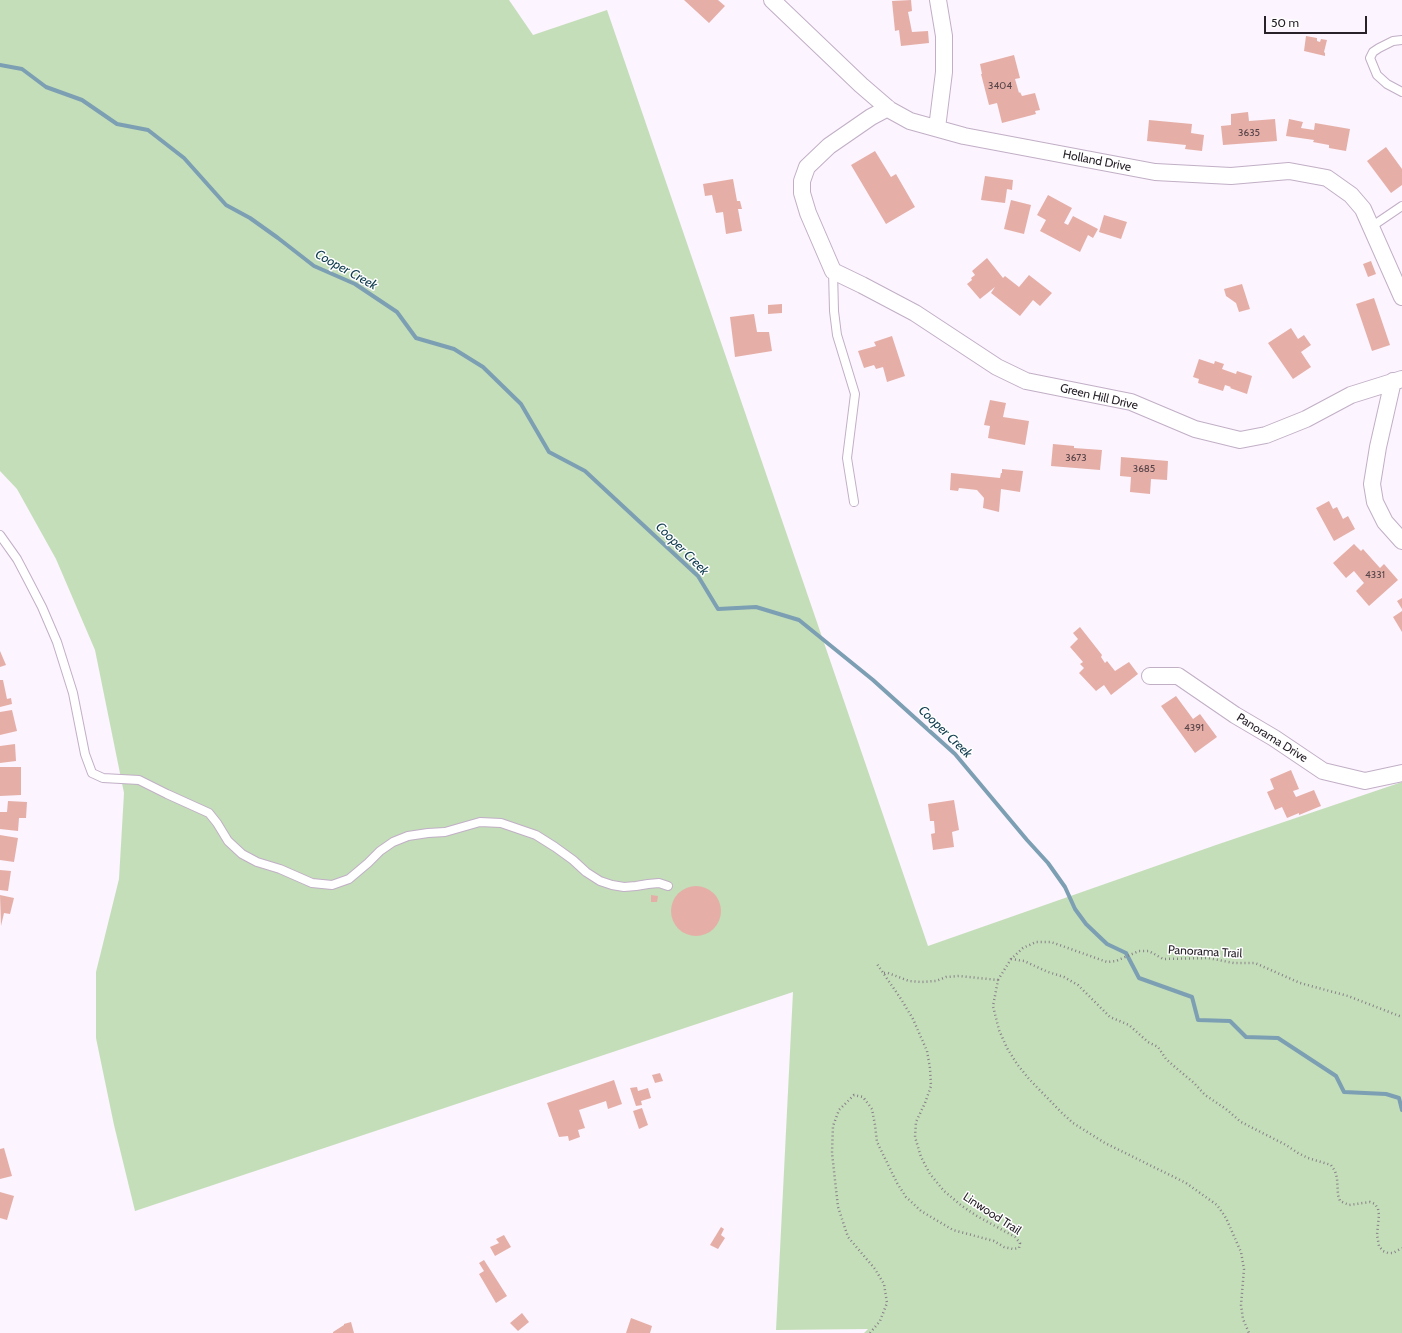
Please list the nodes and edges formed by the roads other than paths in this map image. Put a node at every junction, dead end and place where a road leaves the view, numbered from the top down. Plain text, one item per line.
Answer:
1 (772, 0) edge
2 (938, 0) edge
3 (1402, 40) edge
4 (1402, 92) edge
5 (888, 108) junction
6 (937, 128) junction
7 (1402, 206) edge
8 (1371, 227) junction
9 (833, 271) junction
10 (1402, 297) edge
11 (1398, 380) edge
12 (854, 502) dead end
13 (0, 535) edge
14 (1402, 541) edge
15 (1150, 676) dead end
16 (1402, 773) edge
17 (668, 886) dead end

1 - 5 street, Holland Drive
2 - 6 street
3 - 4 lane
5 - 6 street, Holland Drive
5 - 9 street
6 - 8 street, Holland Drive
7 - 8 lane
8 - 10 street, Holland Drive
9 - 11 street, Green Hill Drive
9 - 12 lane
11 - 14 street
13 - 17 lane
15 - 16 street, Panorama Drive

